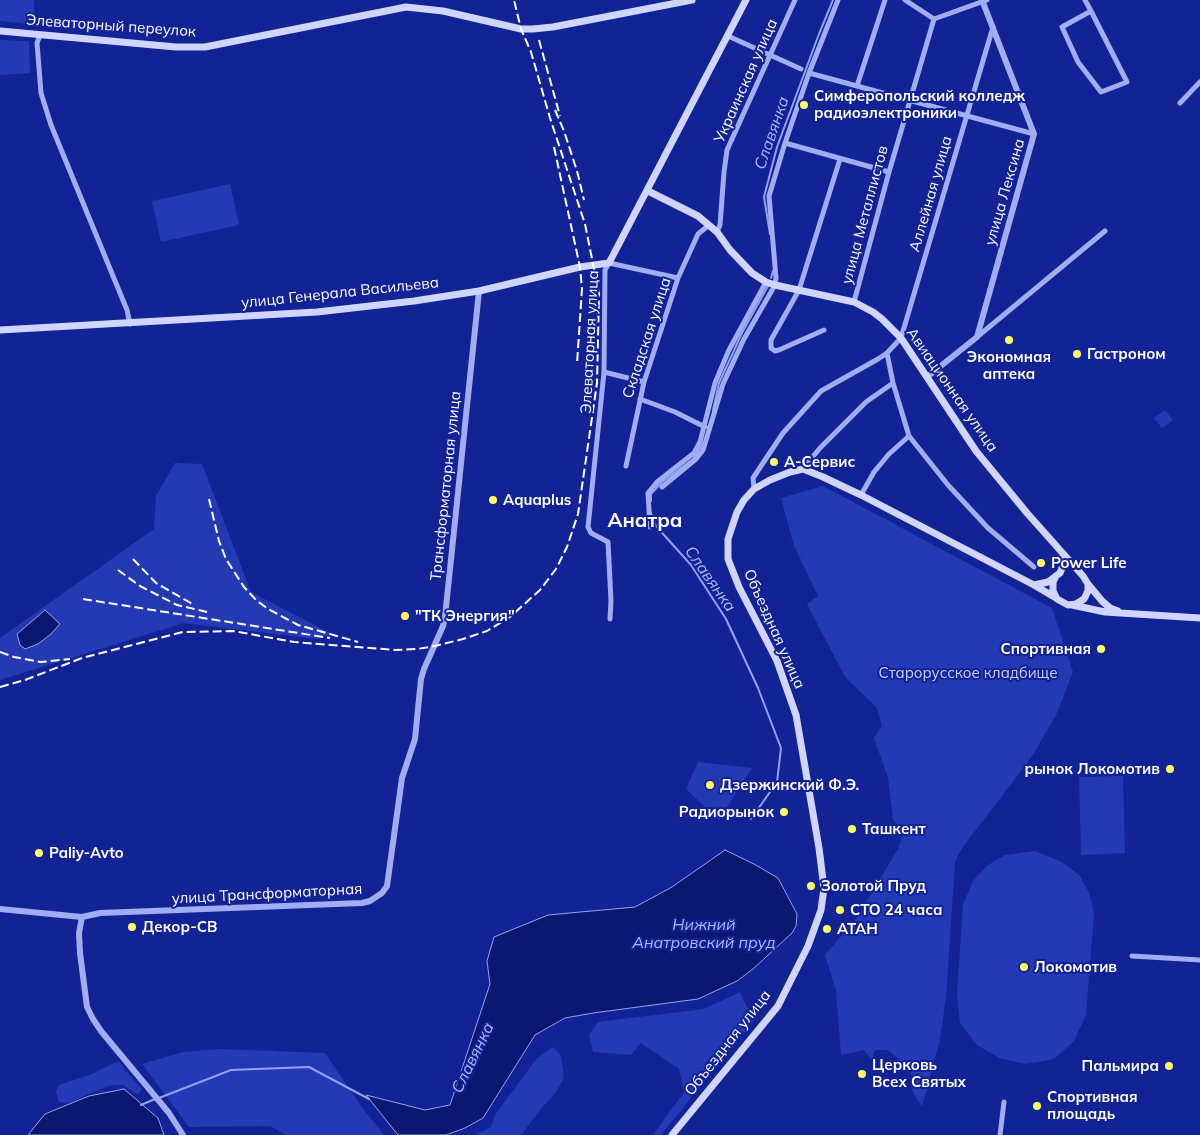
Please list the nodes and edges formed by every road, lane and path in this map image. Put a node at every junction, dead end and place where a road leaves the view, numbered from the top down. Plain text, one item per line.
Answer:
1 (692, 0) edge
2 (746, 0) edge
3 (795, 0) edge
4 (838, 0) edge
5 (885, 0) edge
6 (905, 0) edge
7 (1085, 0) edge
8 (984, 1) edge
9 (1091, 11) junction
10 (934, 18) junction
11 (993, 27) junction
12 (0, 31) edge
13 (40, 35) junction
14 (728, 36) junction
15 (770, 54) junction
16 (801, 69) dead end
17 (809, 73) junction
18 (1200, 82) edge
19 (856, 86) junction
20 (909, 99) junction
21 (1180, 103) dead end
22 (967, 117) junction
23 (1034, 134) junction
24 (785, 143) junction
25 (840, 159) junction
26 (889, 172) junction
27 (648, 191) junction
28 (709, 225) junction
29 (1105, 231) dead end
30 (717, 232) junction
31 (609, 263) junction
32 (678, 278) junction
33 (766, 282) junction
34 (775, 285) junction
35 (799, 290) junction
36 (479, 291) junction
37 (854, 302) junction
38 (130, 324) junction
39 (0, 330) edge
40 (824, 330) dead end
41 (977, 337) junction
42 (901, 338) junction
43 (887, 353) junction
44 (604, 372) junction
45 (927, 377) junction
46 (644, 382) junction
47 (893, 383) junction
48 (640, 399) junction
49 (705, 428) junction
50 (909, 436) junction
51 (626, 466) dead end
52 (803, 469) junction
53 (662, 488) dead end
54 (754, 489) junction
55 (860, 494) junction
56 (650, 527) dead end
57 (1064, 554) junction
58 (1034, 567) dead end
59 (1079, 572) junction
60 (1058, 574) junction
61 (1088, 584) junction
62 (1034, 585) junction
63 (1056, 598) junction
64 (1072, 605) junction
65 (1120, 612) junction
66 (1200, 618) edge
67 (610, 619) dead end
68 (421, 679) joint
69 (0, 909) edge
70 (82, 917) junction
71 (1132, 956) dead end
72 (1200, 960) edge
73 (1004, 1102) dead end
74 (183, 1135) edge
75 (672, 1135) edge
76 (1000, 1135) edge

1 - 13 main road, Элеваторный переулок
2 - 14 main road, Элеваторная улица
3 - 15 street, Украинская улица
4 - 17 street
5 - 19 street
6 - 10 street
7 - 9 street
8 - 10 street
8 - 11 street, улица Лексина
9 - 9 street
10 - 20 street, улица Металлистов
11 - 22 street, Аллейная улица
11 - 23 street, улица Лексина
12 - 13 main road, Элеваторный переулок
13 - 38 street
14 - 15 street
14 - 27 main road, Элеваторная улица
15 - 16 street
15 - 30 street, Украинская улица
17 - 19 street
17 - 24 street
18 - 21 street
19 - 20 street
20 - 22 street
20 - 26 street, улица Металлистов
22 - 23 street
22 - 42 street, Аллейная улица
23 - 41 street, улица Лексина
24 - 25 street
24 - 34 street
25 - 26 street
25 - 35 street
26 - 37 street, улица Металлистов
27 - 28 main road, Авиационная улица
27 - 31 main road, Элеваторная улица
28 - 30 main road, Авиационная улица
28 - 32 street, Складская улица
29 - 41 street
30 - 33 main road, Авиационная улица
31 - 32 street, улица Генерала Васильева
31 - 36 main road, улица Генерала Васильева
31 - 44 street, Элеваторная улица
32 - 46 street, Складская улица
33 - 34 main road, Авиационная улица
33 - 49 street
34 - 35 main road, Авиационная улица
34 - 53 street
35 - 37 main road, Авиационная улица
35 - 40 street
36 - 38 main road, улица Генерала Васильева
36 - 68 street, Трансформаторная улица
37 - 42 main road, Авиационная улица
38 - 39 main road, улица Генерала Васильева
41 - 45 street
42 - 43 street
42 - 45 main road, Авиационная улица
43 - 47 street
43 - 54 street
44 - 46 street
44 - 67 street, Элеваторная улица
45 - 57 main road, Авиационная улица
46 - 48 street, Складская улица
47 - 50 street
47 - 52 street
48 - 49 street
48 - 51 street, Складская улица
49 - 56 street
50 - 55 street
50 - 58 street
52 - 54 main road, Объездная улица
52 - 55 main road
54 - 75 main road, Объездная улица
55 - 62 main road
57 - 59 main road, Авиационная улица
57 - 60 main road
59 - 60 main road
59 - 61 main road
60 - 62 main road
60 - 63 main road
61 - 64 main road
61 - 65 main road
62 - 63 main road
63 - 64 main road
64 - 65 main road
65 - 66 main road
68 - 70 street, улица Трансформаторная
69 - 70 street, улица Трансформаторная
70 - 74 street
71 - 72 street
73 - 76 street

